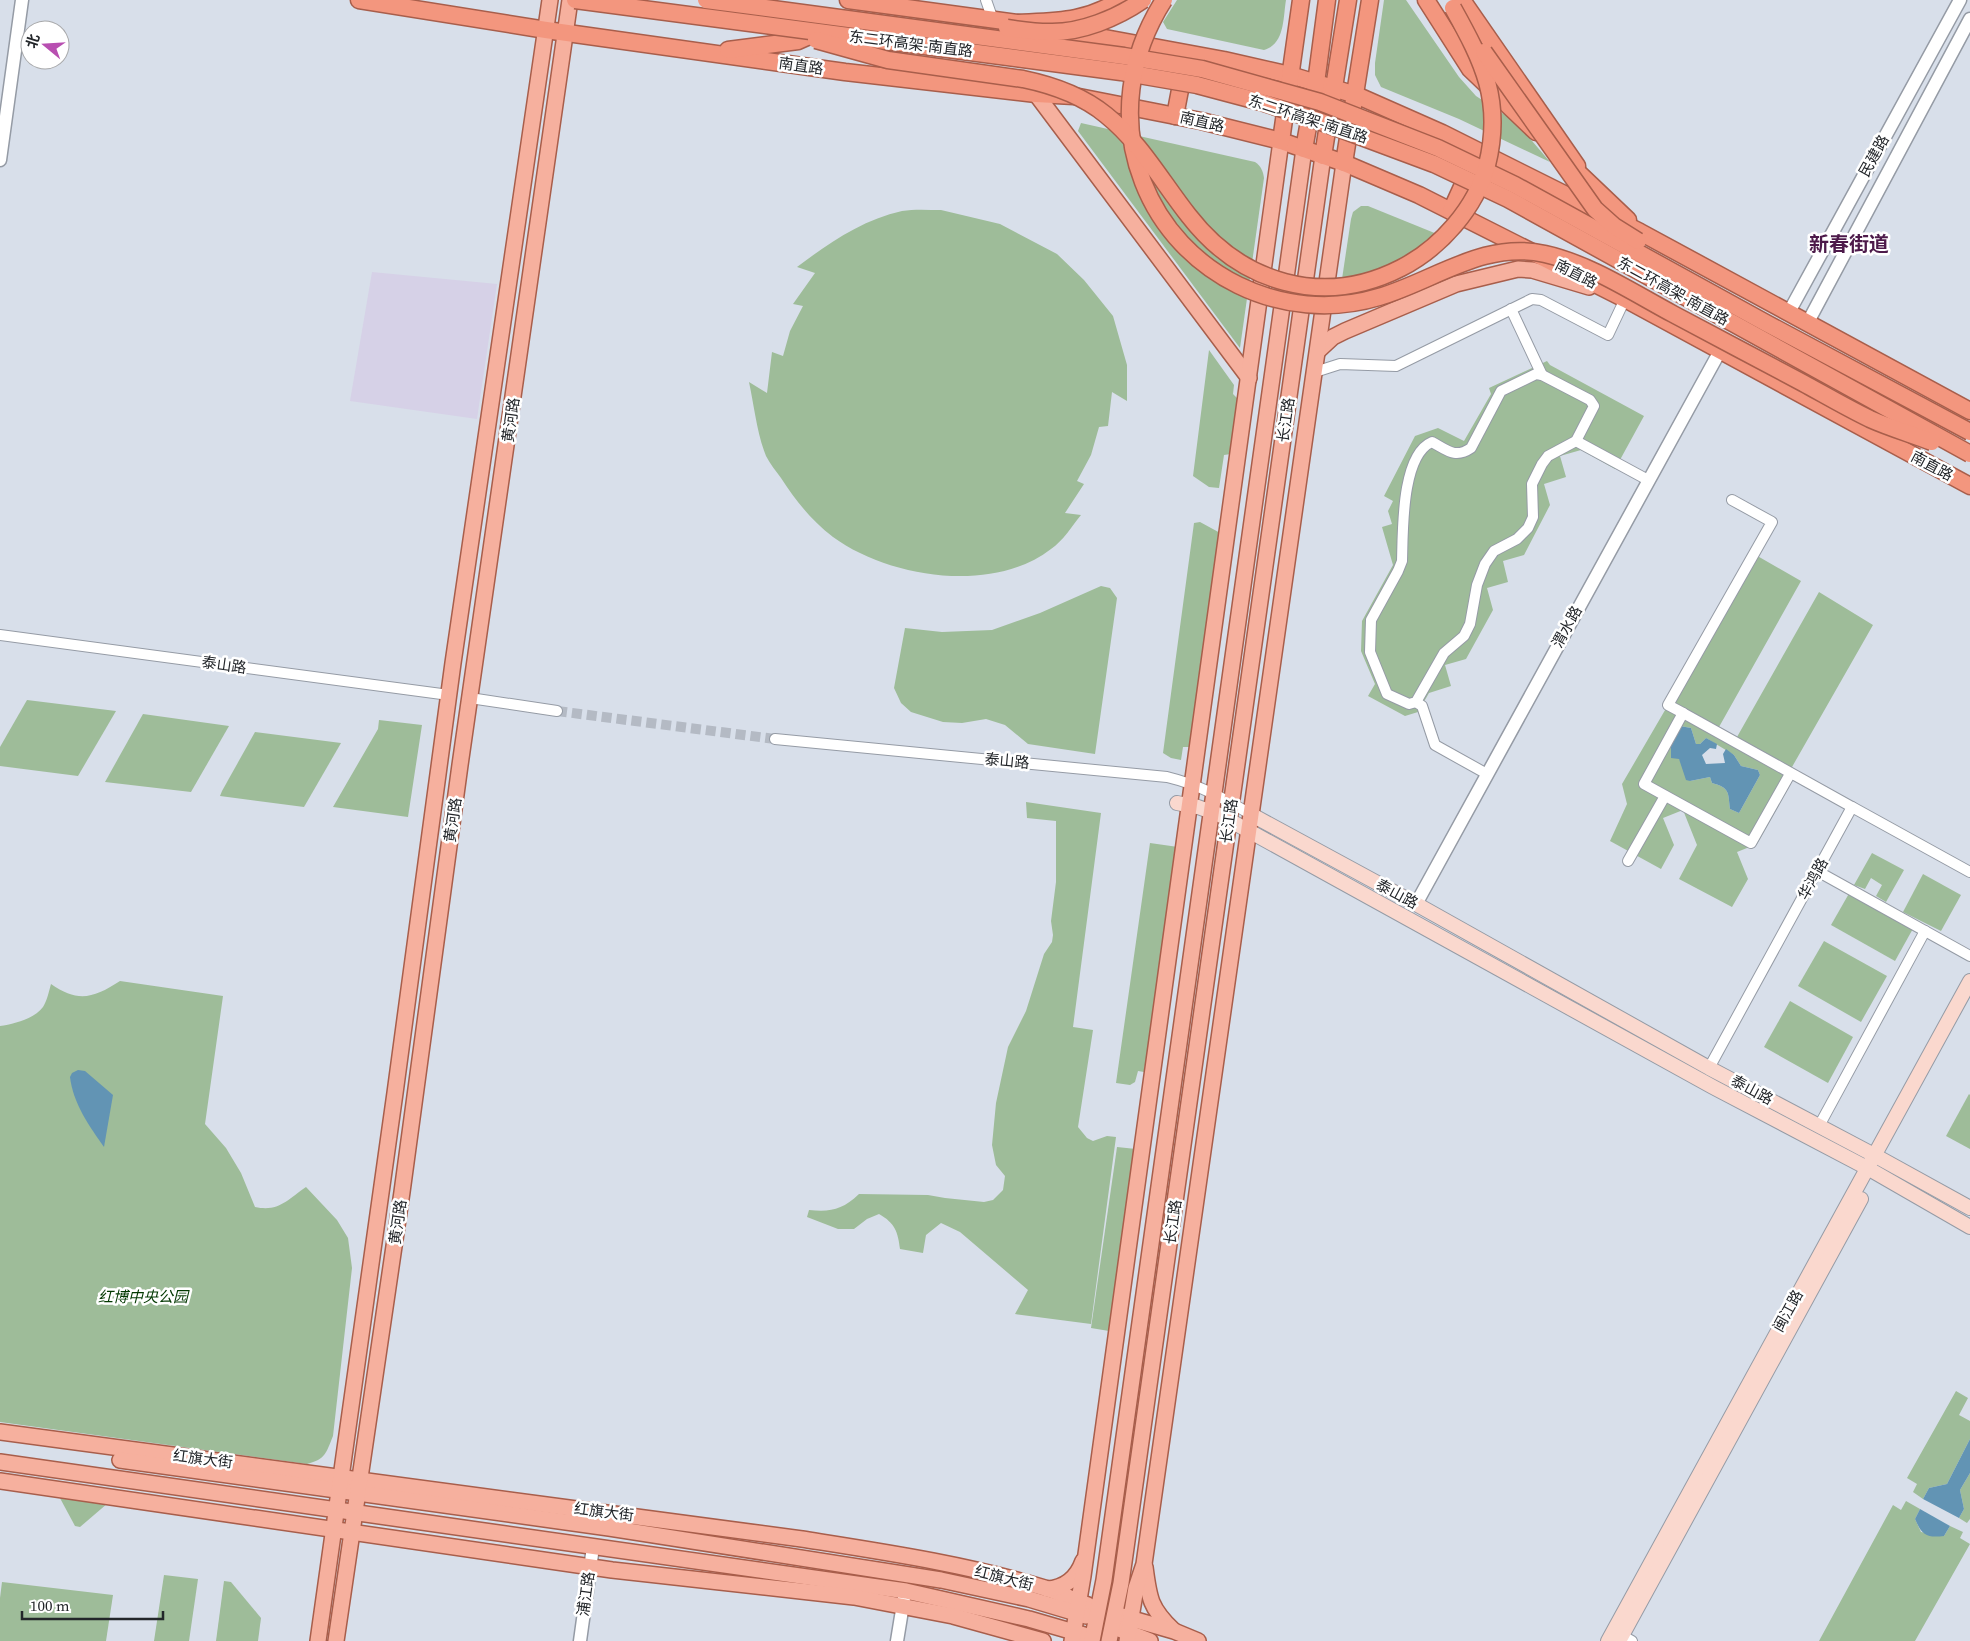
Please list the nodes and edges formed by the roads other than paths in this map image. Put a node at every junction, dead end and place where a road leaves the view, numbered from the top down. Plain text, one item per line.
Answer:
1 (22, 0) edge
2 (359, 0) edge
3 (550, 0) edge
4 (570, 0) edge
5 (575, 0) edge
6 (706, 0) edge
7 (772, 0) edge
8 (848, 0) edge
9 (986, 0) edge
10 (1120, 0) edge
11 (1143, 0) edge
12 (1164, 0) edge
13 (1302, 0) edge
14 (1327, 0) edge
15 (1348, 0) edge
16 (1370, 0) edge
17 (1426, 0) edge
18 (1960, 0) edge
19 (1454, 3) edge
20 (929, 11) junction
21 (819, 14) junction
22 (1970, 19) edge
23 (993, 20) junction
24 (754, 23) junction
25 (1018, 23) junction
26 (546, 30) junction
27 (566, 32) junction
28 (1187, 52) junction
29 (706, 53) junction
30 (1290, 75) junction
31 (918, 81) junction
32 (1316, 83) junction
33 (1335, 88) junction
34 (1036, 94) junction
35 (1356, 95) junction
36 (1175, 116) junction
37 (1281, 142) junction
38 (1304, 149) junction
39 (1478, 151) junction
40 (1323, 156) junction
41 (0, 160) edge
42 (1344, 163) junction
43 (1588, 182) junction
44 (1451, 211) junction
45 (1640, 232) junction
46 (1625, 299) junction
47 (1511, 310) junction
48 (1789, 312) junction
49 (1808, 322) junction
50 (1319, 350) junction
51 (1720, 351) junction
52 (1315, 372) junction
53 (1542, 375) junction
54 (1249, 378) junction
55 (1970, 411) edge
56 (1970, 431) edge
57 (1576, 440) junction
58 (1970, 455) edge
59 (1648, 480) junction
60 (1970, 486) edge
61 (1732, 500) dead end
62 (0, 635) edge
63 (449, 695) junction
64 (470, 698) junction
65 (1416, 702) junction
66 (557, 711) tunnel mouth
67 (1683, 714) junction
68 (775, 739) tunnel mouth
69 (1487, 774) junction
70 (1790, 774) junction
71 (1192, 783) junction
72 (1214, 793) junction
73 (1665, 796) junction
74 (1232, 803) junction
75 (1183, 804) junction
76 (1852, 807) junction
77 (1211, 812) junction
78 (1252, 815) junction
79 (1229, 820) junction
80 (1250, 831) junction
81 (1628, 861) dead end
82 (1817, 871) junction
83 (1970, 872) edge
84 (1416, 904) junction
85 (1925, 931) junction
86 (1970, 956) edge
87 (1970, 981) edge
88 (1970, 997) edge
89 (1709, 1068) junction
90 (1819, 1126) junction
91 (1878, 1157) junction
92 (1871, 1170) junction
93 (1970, 1208) edge
94 (1970, 1227) edge
95 (0, 1432) edge
96 (0, 1443) edge
97 (0, 1462) edge
98 (0, 1481) edge
99 (339, 1483) junction
100 (359, 1486) junction
101 (335, 1510) junction
102 (355, 1513) junction
103 (333, 1529) junction
104 (352, 1531) junction
105 (1088, 1546) junction
106 (593, 1547) junction
107 (1144, 1564) junction
108 (590, 1567) junction
109 (1047, 1589) junction
110 (904, 1598) junction
111 (1078, 1607) junction
112 (1097, 1615) junction
113 (1112, 1627) edge
114 (1128, 1630) edge
115 (1174, 1631) junction
116 (1073, 1637) edge
117 (1619, 1638) edge
118 (901, 1640) edge
119 (1040, 1640) edge
120 (1096, 1640) edge
121 (318, 1641) edge
122 (336, 1641) edge
123 (580, 1641) edge
124 (1150, 1641) edge
125 (1198, 1641) edge

1 - 41 street
2 - 26 highway, 南直路
3 - 26 main road, 黄河路
4 - 27 main road, 黄河路
5 - 24 highway, 东二环高架-南直路, bridge
6 - 21 highway, 东二环高架-南直路, bridge
7 - 29 highway
8 - 20 highway
9 - 23 street
10 - 25 highway
11 - 21 highway, bridge
12 - 58 highway, bridge
13 - 30 highway
14 - 32 highway, 长江路
15 - 33 highway, 长江路
16 - 35 highway
17 - 43 highway
18 - 48 street, 民建路
19 - 24 highway, bridge
19 - 43 highway
19 - 56 highway, bridge
20 - 23 highway
20 - 31 highway
21 - 56 highway, 东二环高架-南直路, bridge
22 - 49 street, 民建路
23 - 25 highway
24 - 58 highway, 东二环高架-南直路, bridge
25 - 28 highway
26 - 27 highway, 南直路
26 - 63 main road, 黄河路
27 - 29 highway, 南直路
27 - 64 main road, 黄河路
28 - 30 highway
28 - 36 highway
29 - 31 highway, 南直路
30 - 32 highway
30 - 37 highway
31 - 34 highway, 南直路
32 - 33 highway
32 - 38 highway, 长江路
33 - 35 highway
33 - 40 highway, 长江路
34 - 36 highway, 南直路
34 - 54 main road
35 - 39 highway
35 - 42 highway
36 - 37 highway, 南直路
37 - 38 highway, 南直路
37 - 54 main road
38 - 40 highway, 南直路
38 - 72 main road, 长江路
39 - 44 highway
39 - 45 highway
40 - 42 highway, 南直路
40 - 74 main road, 长江路
42 - 44 highway, 南直路
42 - 50 main road
43 - 45 highway
44 - 46 highway, 南直路
45 - 48 highway
46 - 47 street
46 - 50 main road
46 - 51 highway, 南直路
47 - 52 street
47 - 53 street
48 - 49 highway
49 - 55 highway
50 - 52 main road
51 - 59 street, 渭水路
51 - 60 highway, 南直路
52 - 78 main road
53 - 57 street
53 - 65 street
54 - 71 main road
57 - 59 street
57 - 65 street
59 - 69 street, 渭水路
61 - 67 street
62 - 63 street, 泰山路
63 - 99 main road, 黄河路
64 - 66 street
64 - 100 main road, 黄河路
65 - 69 street
67 - 70 street
67 - 73 street
68 - 71 street, 泰山路
69 - 84 street, 渭水路
70 - 73 street
70 - 76 street
71 - 72 street, 泰山路
71 - 75 main road
72 - 74 street, 泰山路
72 - 77 main road, 长江路
73 - 81 street
74 - 78 street, 泰山路
74 - 79 main road, 长江路
75 - 77 main road, 泰山路
75 - 105 main road
76 - 82 street, 华鸿路
76 - 83 street
77 - 79 main road, 泰山路
77 - 112 main road, 长江路
78 - 80 main road
78 - 84 main road, 泰山路
79 - 80 main road, 泰山路
79 - 113 main road, 长江路
80 - 92 main road, 泰山路
80 - 107 main road
82 - 85 street
82 - 89 street, 华鸿路
84 - 89 main road, 泰山路
85 - 86 street
85 - 90 street
87 - 91 main road, 闽江路
88 - 91 main road, 闽江路
89 - 90 main road, 泰山路
90 - 91 main road, 泰山路
91 - 92 main road, 闽江路
91 - 93 main road, 泰山路
92 - 94 main road, 泰山路
92 - 117 main road, 闽江路
95 - 99 main road, 红旗大街
96 - 99 main road, 红旗大街
97 - 101 main road, 红旗大街
98 - 103 main road, 红旗大街
99 - 100 main road, 红旗大街
99 - 101 main road, 黄河路
100 - 102 main road, 黄河路
100 - 109 main road, 红旗大街
100 - 111 main road, 红旗大街
101 - 102 main road, 红旗大街
101 - 103 main road, 黄河路
102 - 104 main road, 黄河路
102 - 106 main road, 红旗大街
103 - 104 main road, 红旗大街
103 - 121 main road, 黄河路
104 - 108 main road, 红旗大街
104 - 122 main road, 黄河路
105 - 109 main road
105 - 111 main road
106 - 108 street, 浦江路
106 - 110 main road, 红旗大街
107 - 114 main road
107 - 115 main road
108 - 110 main road, 红旗大街
108 - 123 street, 浦江路
109 - 111 main road, 红旗大街
110 - 116 main road, 红旗大街
110 - 118 street
110 - 119 main road, 红旗大街
111 - 112 main road, 红旗大街
111 - 116 main road
112 - 113 main road, 红旗大街
112 - 120 main road, 长江路
113 - 114 main road, 红旗大街
114 - 115 main road, 红旗大街
114 - 124 main road, 红旗大街
115 - 125 main road, 红旗大街
116 - 120 main road, 红旗大街

